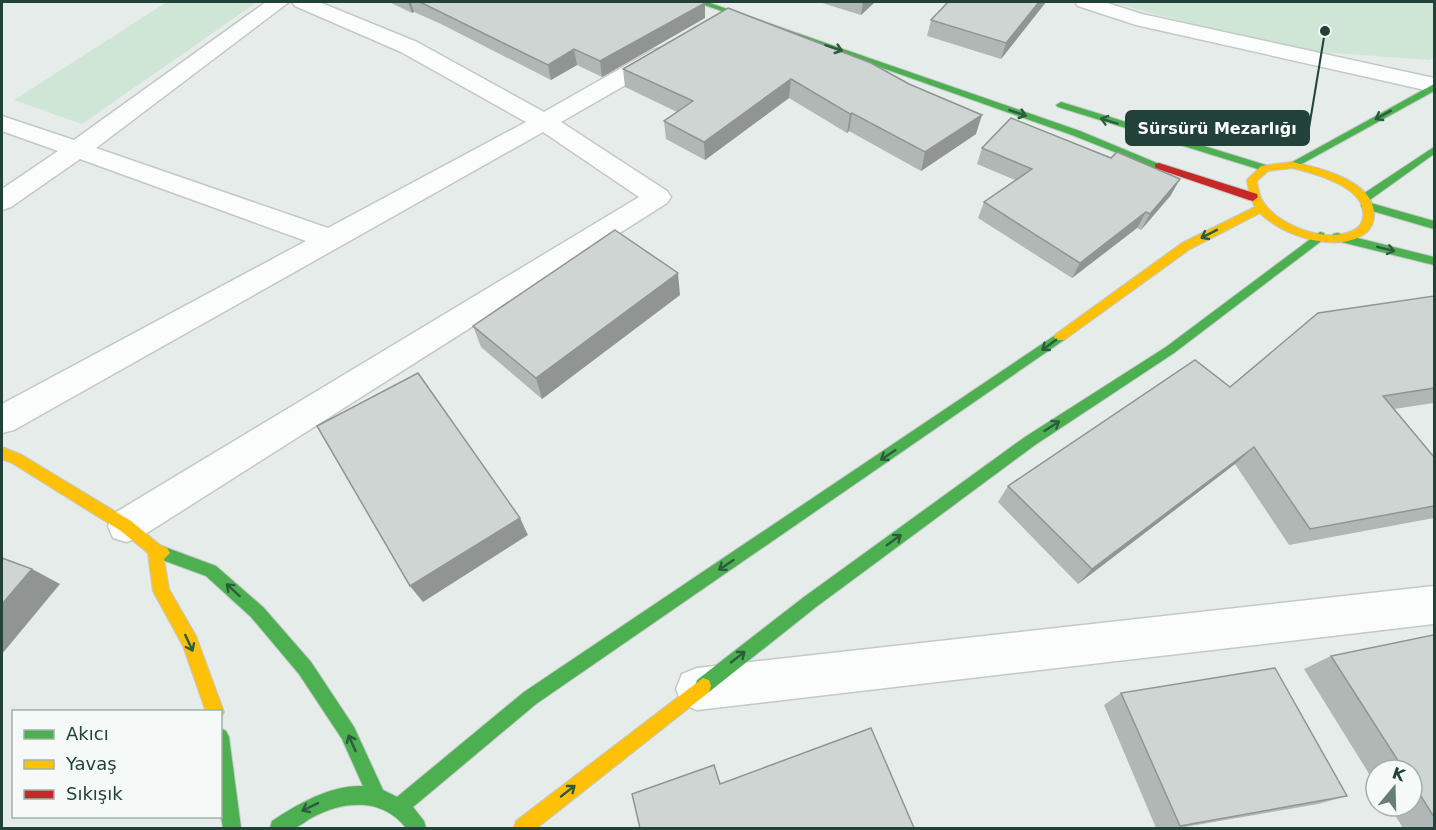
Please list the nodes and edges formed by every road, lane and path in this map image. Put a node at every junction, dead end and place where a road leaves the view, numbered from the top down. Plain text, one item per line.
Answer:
1 (279, 2) edge
2 (302, 2) edge
3 (700, 2) edge
4 (1085, 2) edge
5 (734, 7) edge
6 (847, 38) dead end
7 (1434, 86) edge
8 (1051, 102) dead end
9 (544, 122) junction
10 (2, 123) edge
11 (77, 150) junction
12 (1434, 150) edge
13 (1292, 165) junction
14 (1265, 168) junction
15 (2, 201) edge
16 (1257, 202) junction
17 (1365, 202) junction
18 (1434, 225) edge
19 (1320, 236) junction
20 (1337, 237) junction
21 (330, 239) junction
22 (1434, 261) edge
23 (2, 420) edge
24 (2, 453) edge
25 (126, 526) junction
26 (155, 550) junction
27 (1428, 614) edge
28 (698, 689) junction
29 (214, 710) edge
30 (222, 752) edge
31 (376, 796) junction
32 (399, 807) junction
33 (542, 821) edge
34 (232, 828) edge
35 (279, 828) edge
36 (417, 828) edge

1 - 11 street
2 - 9 street
3 - 5 street
4 - 7 street
5 - 6 street
5 - 9 street
5 -> 16 street
7 -> 13 street
14 -> 8 street
9 - 21 street
9 - 25 street
10 - 11 street
11 - 15 street
11 - 21 street
12 - 17 street
13 - 14 street
13 - 17 street
14 - 16 street
16 - 19 street
16 -> 32 street
17 - 18 street
17 - 20 street
19 - 20 street
28 -> 19 street
20 -> 22 street
21 - 23 street
24 - 25 street
25 - 26 street
26 -> 29 street
31 -> 26 street
27 - 28 street
33 -> 28 street
30 - 34 street
31 - 32 street
31 -> 35 street
32 - 36 street

